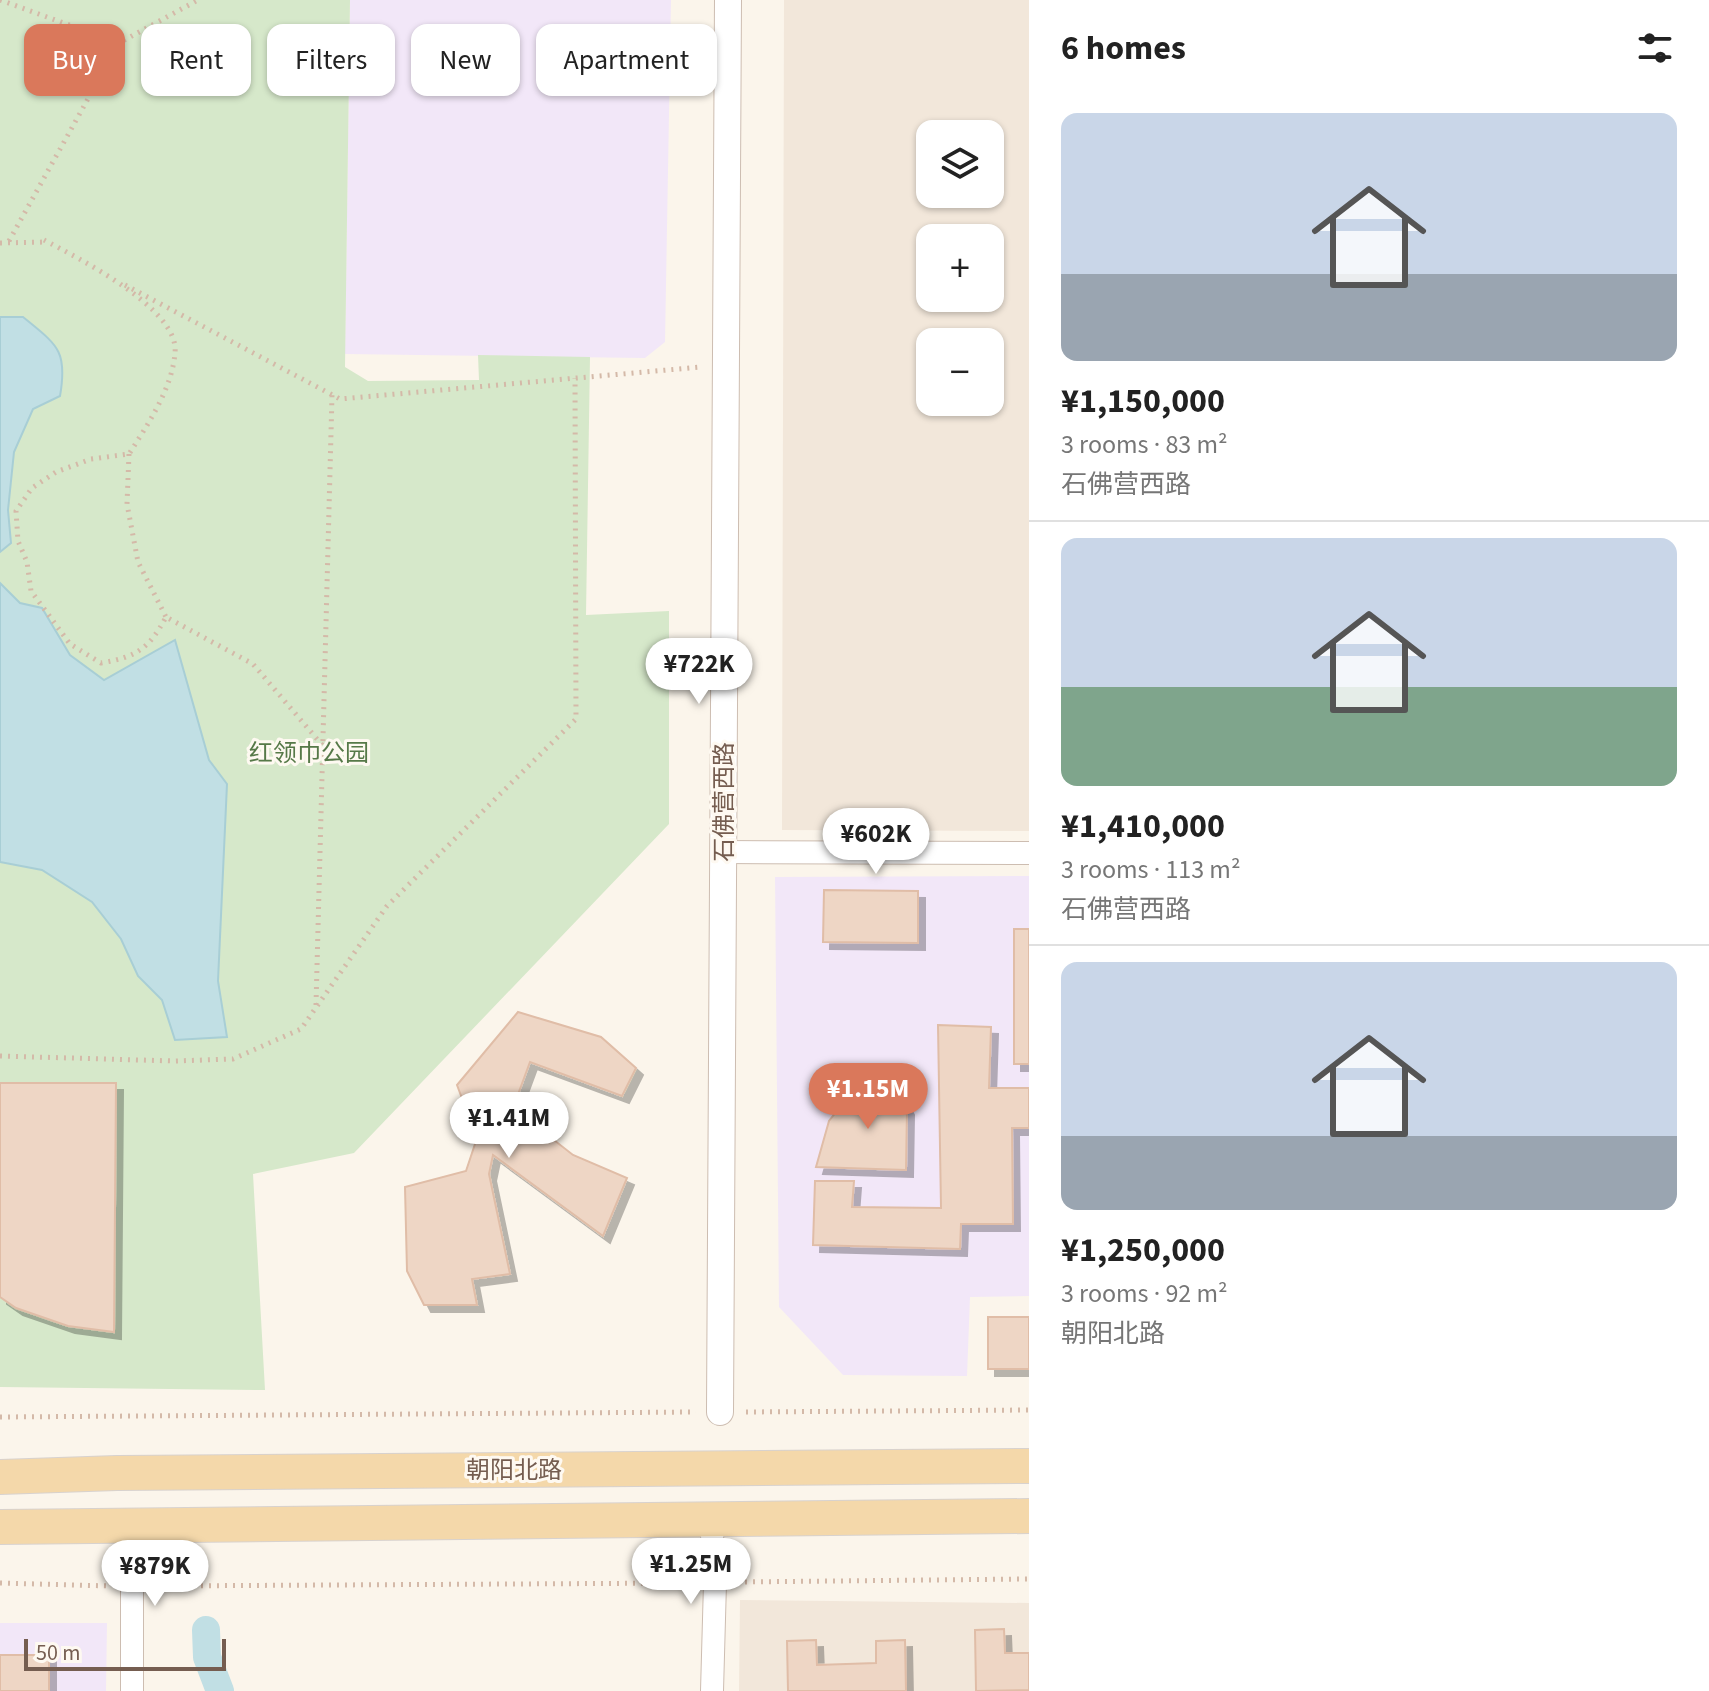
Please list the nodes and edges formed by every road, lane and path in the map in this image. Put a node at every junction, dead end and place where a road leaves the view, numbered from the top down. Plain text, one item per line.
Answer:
1 (0, 0) edge
2 (198, 0) edge
3 (728, 0) edge
4 (66, 24) edge
5 (125, 40) edge
6 (90, 96) edge
7 (9, 242) junction
8 (0, 243) edge
9 (87, 265) junction
10 (726, 365) junction
11 (575, 378) junction
12 (332, 394) junction
13 (129, 454) junction
14 (166, 617) junction
15 (323, 746) junction
16 (723, 852) junction
17 (1029, 853) edge
18 (316, 1008) junction
19 (0, 1056) edge
20 (1029, 1410) edge
21 (720, 1412) junction
22 (0, 1417) edge
23 (1029, 1466) edge
24 (0, 1477) edge
25 (1029, 1516) edge
26 (711, 1519) junction
27 (132, 1526) junction
28 (0, 1527) edge
29 (1029, 1579) edge
30 (0, 1583) edge
31 (715, 1583) junction
32 (132, 1586) junction
33 (132, 1691) edge
34 (712, 1691) edge

1 - 4 path
2 - 5 path
3 - 10 street, 石佛营西路
6 - 7 path
7 - 8 path
7 - 9 path
9 - 12 path
9 - 13 path
10 - 11 path
10 - 16 street, 石佛营西路
11 - 12 path
11 - 18 path
12 - 15 path
13 - 14 path
13 - 14 path
14 - 15 path
15 - 18 path
16 - 17 street
16 - 21 street, 石佛营西路
18 - 19 path
20 - 21 path
21 - 22 path
23 - 24 main road, 朝阳北路
25 - 26 main road
26 - 27 main road
26 - 31 street
27 - 28 main road
27 - 32 street
29 - 31 path
30 - 32 path
31 - 32 path
31 - 34 street
32 - 33 street

